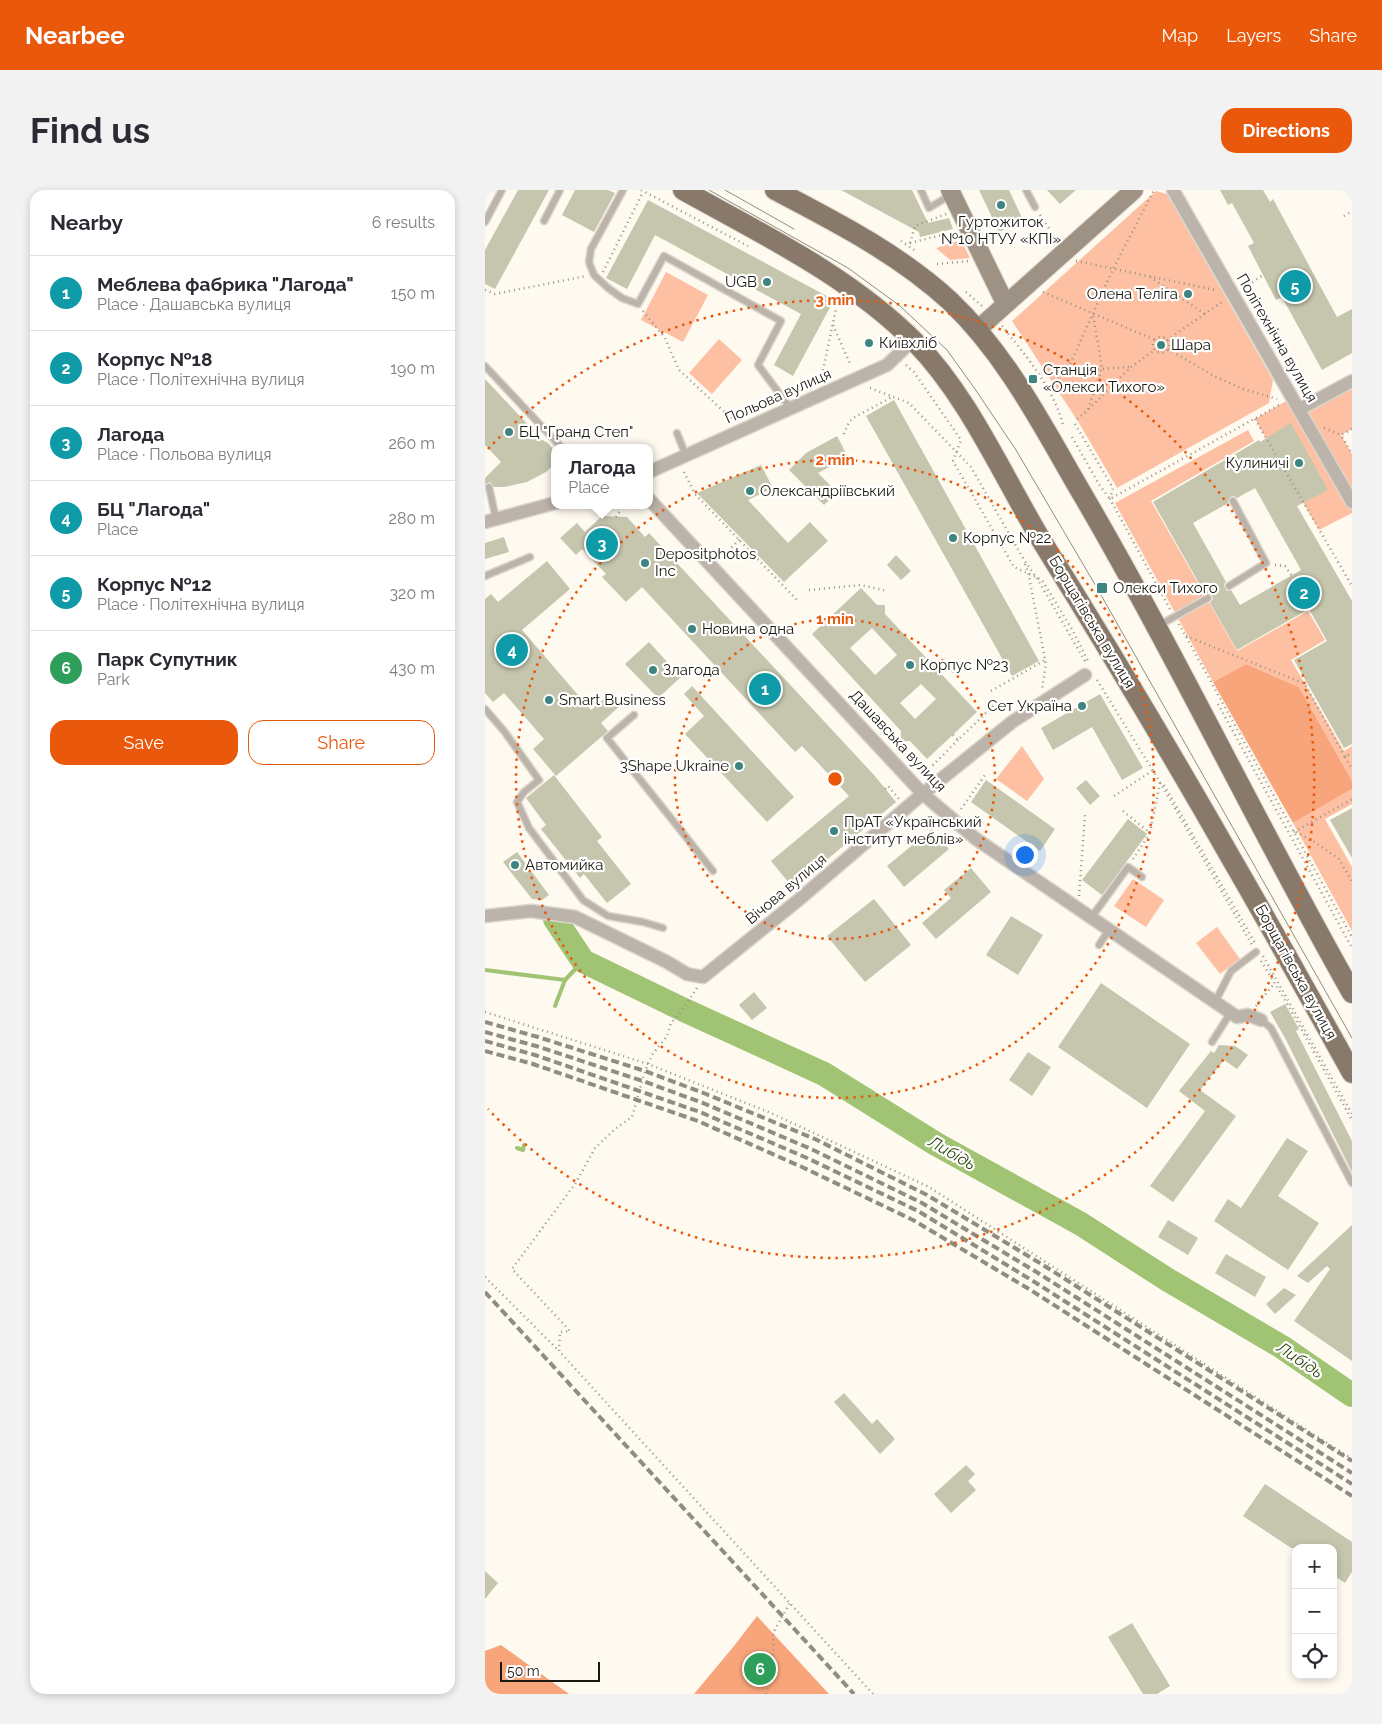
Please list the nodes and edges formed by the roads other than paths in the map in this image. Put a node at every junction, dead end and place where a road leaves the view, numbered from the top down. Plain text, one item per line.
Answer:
1 (502, 190) edge
2 (560, 190) edge
3 (623, 190) edge
4 (683, 190) edge
5 (775, 190) edge
6 (921, 190) edge
7 (1026, 190) edge
8 (1134, 190) edge
9 (1173, 190) edge
10 (951, 192) edge
11 (1035, 207) road end
12 (544, 220) dead end
13 (485, 222) edge
14 (1005, 304) junction
15 (977, 330) junction
16 (913, 340) junction
17 (485, 366) edge
18 (1352, 381) edge
19 (791, 409) junction
20 (1300, 409) junction
21 (677, 433) dead end
22 (558, 444) edge
23 (686, 456) junction
24 (653, 470) edge
25 (489, 487) dead end
26 (1233, 500) dead end
27 (653, 502) edge
28 (1352, 502) edge
29 (551, 504) edge
30 (490, 521) edge
31 (530, 557) dead end
32 (485, 576) edge
33 (1229, 586) dead end
34 (1208, 598) dead end
35 (1157, 627) junction
36 (1090, 672) road end
37 (485, 708) edge
38 (634, 715) dead end
39 (923, 794) junction
40 (713, 871) dead end
41 (1142, 877) dead end
42 (485, 916) edge
43 (1091, 918) junction
44 (663, 928) dead end
45 (1109, 930) junction
46 (1099, 945) dead end
47 (1256, 952) dead end
48 (1352, 993) edge
49 (1215, 1002) junction
50 (1231, 1012) junction
51 (1261, 1020) joint
52 (1212, 1042) dead end
53 (1352, 1073) edge
54 (1352, 1183) edge

1 - 13 lane
2 - 12 lane
3 - 19 lane
4 - 16 main road, Борщагівська вулиця
5 - 15 main road
6 - 10 lane
7 - 11 lane
8 - 14 street
9 - 20 street, Політехнічна вулиця
10 - 14 street
14 - 15 street
15 - 35 main road
16 - 19 street, Польова вулиця
16 - 53 main road, Борщагівська вулиця
17 - 22 lane
18 - 20 street
19 - 23 street, Польова вулиця
20 - 28 street, Політехнічна вулиця
21 - 23 lane
23 - 24 street, Польова вулиця
25 - 30 lane
26 - 33 lane
27 - 39 street, Дашавська вулиця
29 - 30 street
31 - 32 lane
34 - 35 lane
35 - 48 main road
36 - 39 street, Вічова вулиця
37 - 44 lane
38 - 40 lane
39 - 42 street, Вічова вулиця
39 - 43 street, Дашавська вулиця
41 - 43 lane
43 - 45 street, Дашавська вулиця
45 - 46 lane
45 - 49 street, Дашавська вулиця
47 - 49 lane
49 - 50 street, Дашавська вулиця
50 - 51 street, Дашавська вулиця
50 - 52 lane
51 - 54 lane

